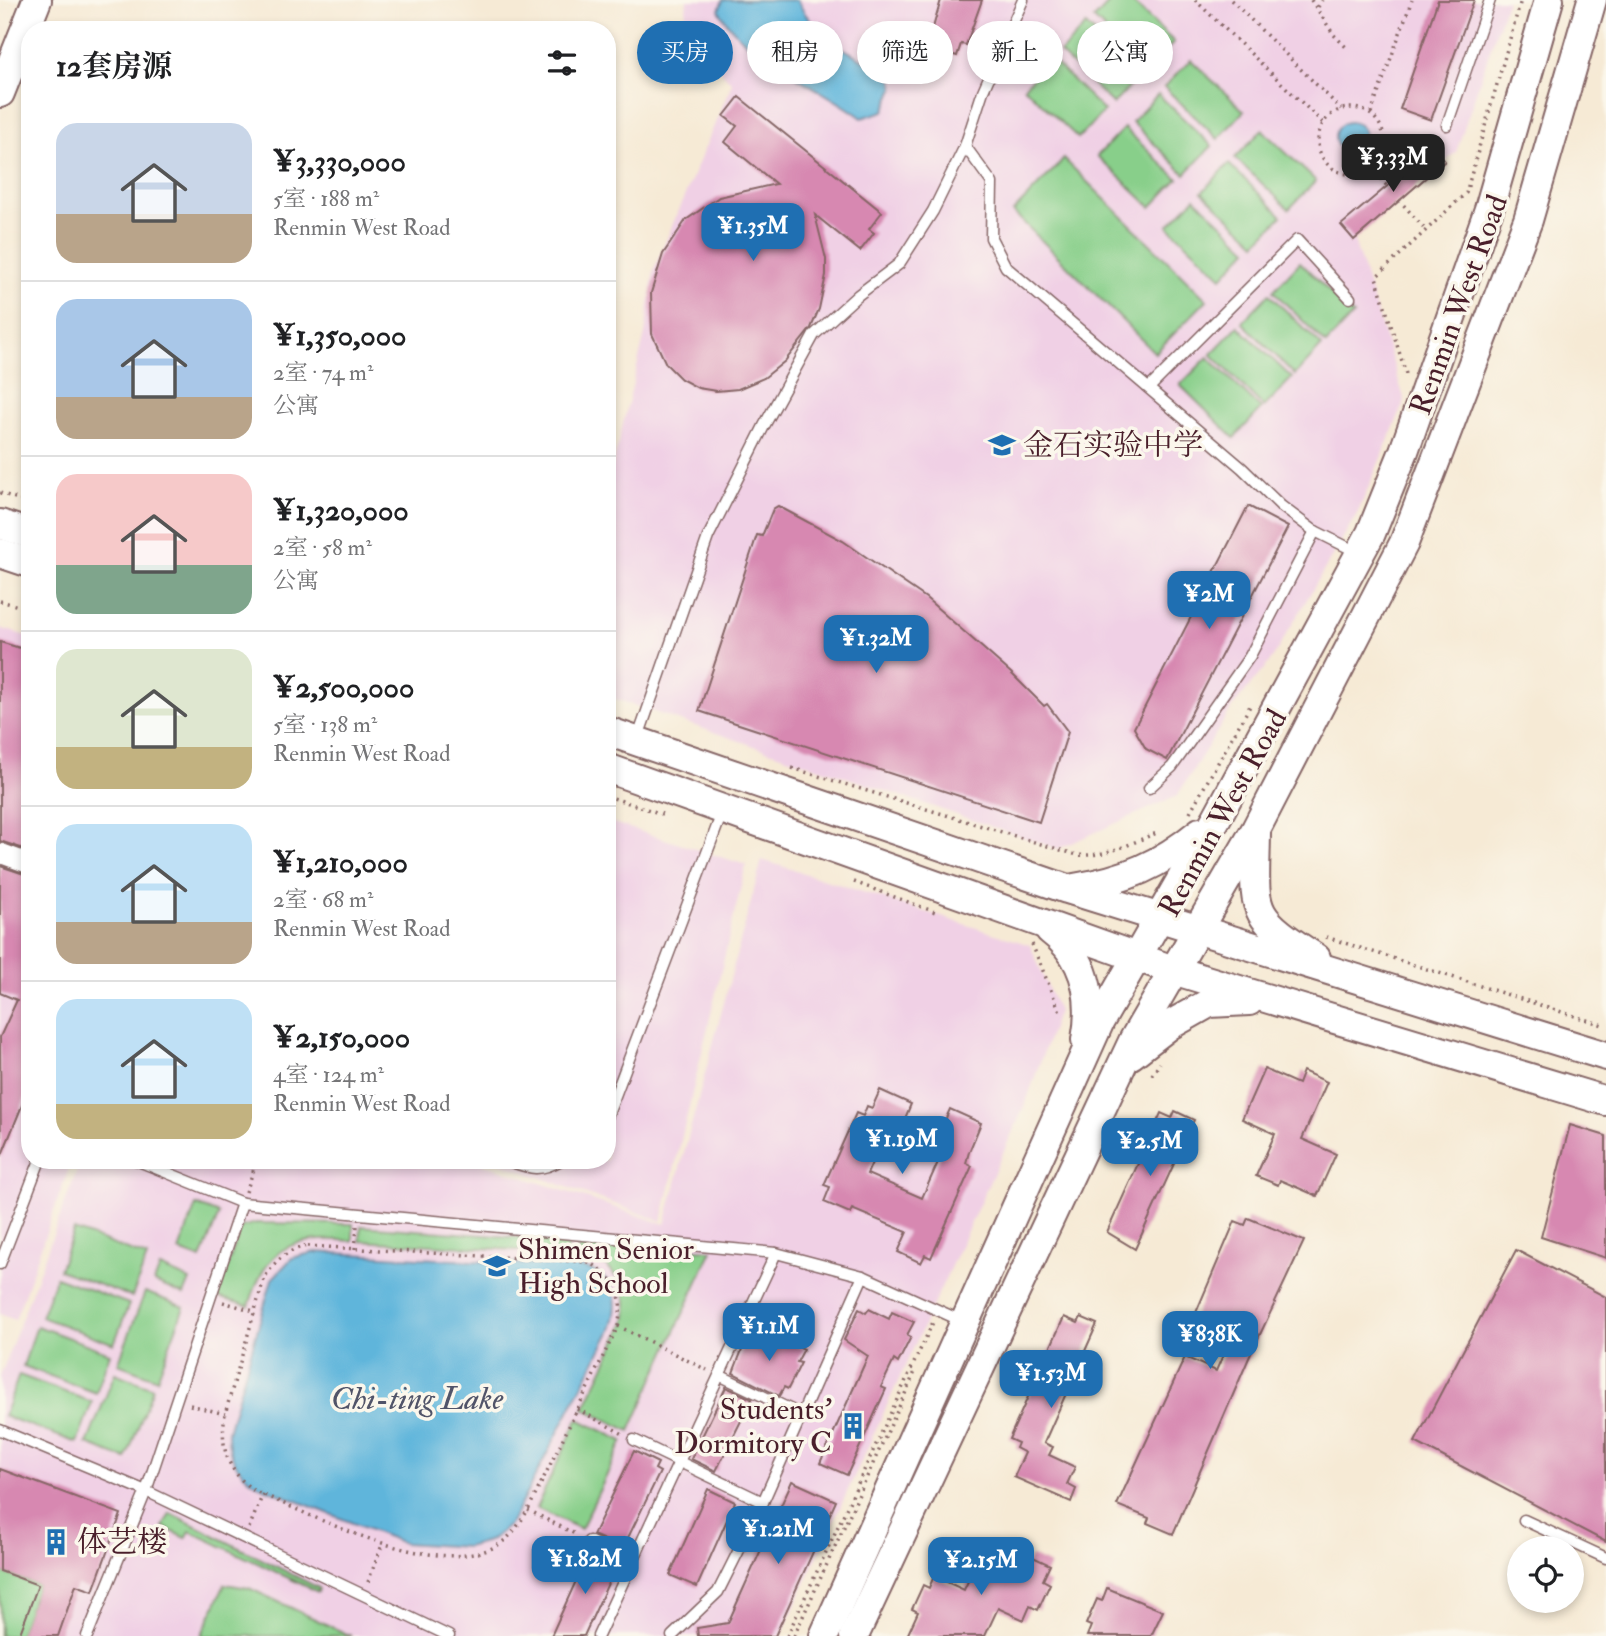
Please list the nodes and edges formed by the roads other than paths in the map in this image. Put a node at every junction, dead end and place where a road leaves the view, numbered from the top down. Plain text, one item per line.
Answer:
1 (37, 0) edge
2 (1023, 0) edge
3 (1490, 0) edge
4 (1549, 0) edge
5 (1592, 0) edge
6 (29, 21) edge
7 (21, 40) edge
8 (0, 93) edge
9 (1447, 125) dead end
10 (965, 146) junction
11 (1350, 298) dead end
12 (1149, 388) junction
13 (0, 524) edge
14 (21, 531) edge
15 (1315, 531) junction
16 (0, 553) edge
17 (1359, 554) junction
18 (21, 560) edge
19 (616, 734) edge
20 (636, 741) junction
21 (616, 771) edge
22 (1149, 788) dead end
23 (723, 810) junction
24 (1216, 819) junction
25 (1256, 830) junction
26 (0, 853) edge
27 (21, 861) edge
28 (1067, 889) junction
29 (1160, 918) junction
30 (1196, 930) junction
31 (1037, 934) junction
32 (1136, 958) junction
33 (1173, 970) junction
34 (1346, 976) junction
35 (1270, 1000) junction
36 (1606, 1056) edge
37 (1124, 1061) junction
38 (1081, 1065) junction
39 (616, 1093) edge
40 (1606, 1101) edge
41 (37, 1169) edge
42 (158, 1169) edge
43 (242, 1203) junction
44 (776, 1253) junction
45 (0, 1264) edge
46 (863, 1276) junction
47 (949, 1316) junction
48 (721, 1376) junction
49 (802, 1415) junction
50 (0, 1430) edge
51 (634, 1440) road end
52 (678, 1463) junction
53 (146, 1491) junction
54 (763, 1502) junction
55 (1524, 1520) dead end
56 (589, 1541) road end
57 (1606, 1559) edge
58 (634, 1563) junction
59 (87, 1636) edge
60 (449, 1636) edge
61 (598, 1636) edge
62 (672, 1636) edge
63 (824, 1636) edge
64 (854, 1636) edge

1 - 6 street
2 - 10 lane
3 - 9 lane
4 - 17 street
5 - 25 street, Renmin West Road
7 - 8 street
10 - 12 lane
10 - 20 lane
11 - 12 lane
12 - 15 lane
13 - 14 street
15 - 17 lane
15 - 22 lane
16 - 18 street
17 - 24 street
19 - 20 street
20 - 28 street
21 - 23 street
23 - 31 street
23 - 39 lane
24 - 28 street
24 - 29 street
25 - 30 street, Renmin West Road
25 - 34 street
26 - 27 street
28 - 29 street
29 - 30 street
29 - 32 street
30 - 33 street, Renmin West Road
30 - 34 street
31 - 32 street
31 - 38 street
32 - 33 street
32 - 38 street
33 - 35 street
33 - 37 street, Renmin West Road
34 - 36 street
35 - 37 street
35 - 40 street
37 - 64 street, Renmin West Road
38 - 47 street
41 - 45 lane
42 - 43 lane
43 - 44 lane
43 - 53 lane
44 - 46 lane
44 - 48 lane
46 - 47 lane
46 - 49 lane
47 - 63 street
48 - 49 lane
48 - 52 lane
49 - 54 lane
50 - 53 lane
51 - 52 lane
52 - 54 lane
52 - 58 lane
53 - 59 lane
53 - 60 lane
54 - 62 lane
55 - 57 lane
56 - 58 lane
58 - 61 lane

